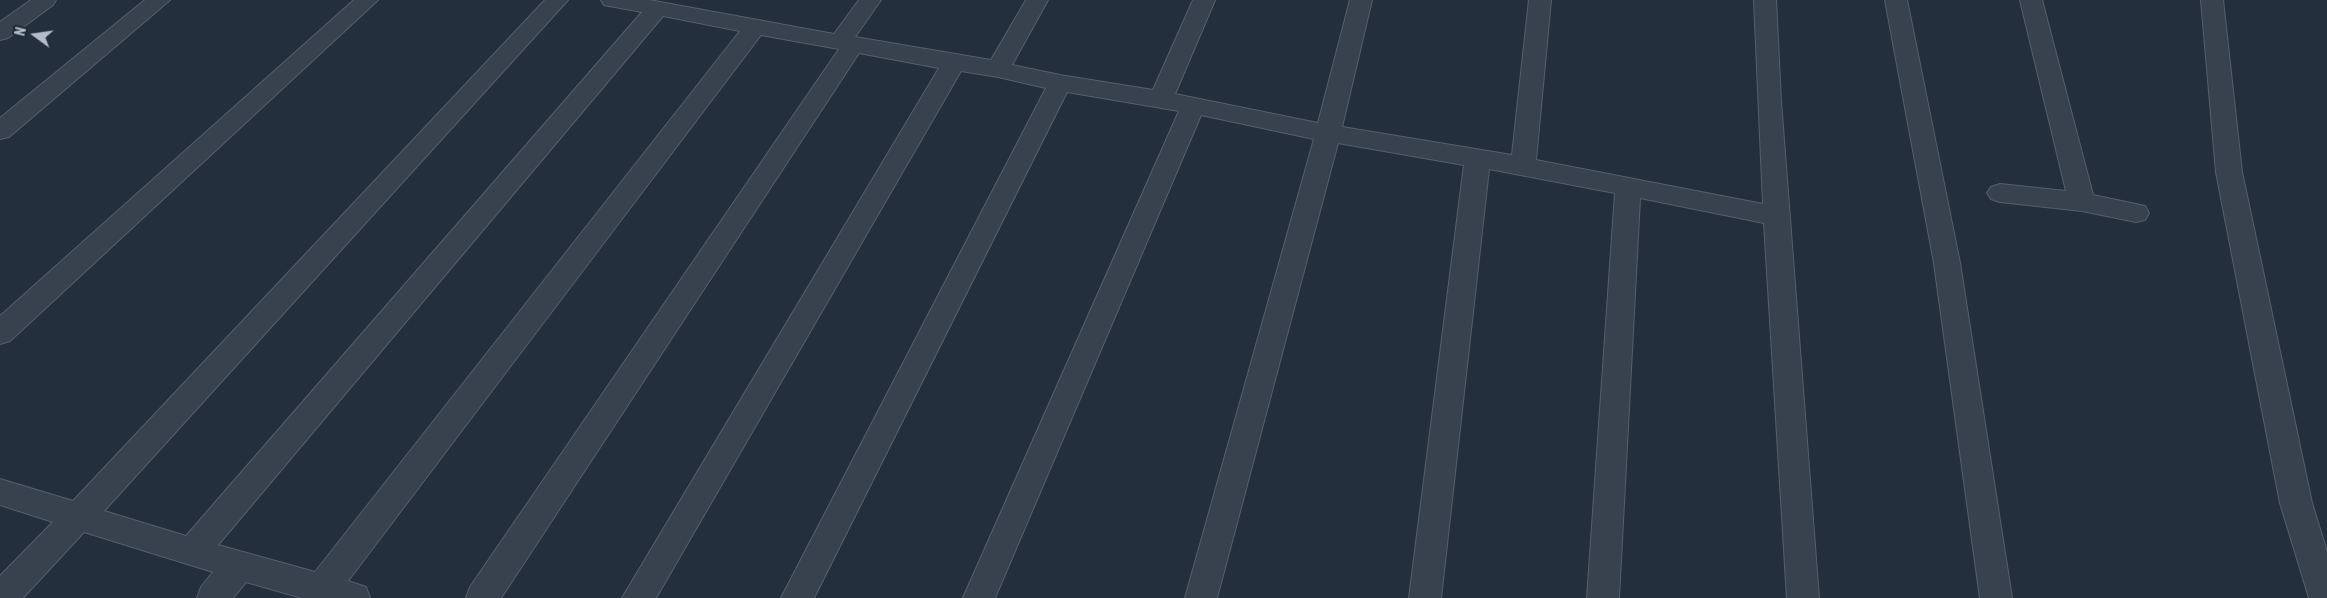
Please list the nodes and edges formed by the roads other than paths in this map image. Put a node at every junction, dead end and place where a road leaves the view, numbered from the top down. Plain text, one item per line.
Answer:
1 (45, 0) edge
2 (159, 0) edge
3 (367, 0) edge
4 (557, 0) edge
5 (612, 0) edge
6 (870, 0) edge
7 (1037, 0) edge
8 (1204, 0) edge
9 (1361, 0) edge
10 (1540, 0) edge
11 (1765, 0) edge
12 (1896, 0) edge
13 (2031, 0) edge
14 (2212, 0) edge
15 (671, 7) edge
16 (755, 27) junction
17 (0, 33) edge
18 (846, 44) junction
19 (954, 64) junction
20 (998, 69) junction
21 (1060, 83) junction
22 (1161, 99) junction
23 (1193, 105) junction
24 (1, 129) edge
25 (1328, 133) junction
26 (1477, 160) junction
27 (1523, 166) junction
28 (1628, 188) junction
29 (2000, 193) dead end
30 (2082, 202) junction
31 (2136, 213) dead end
32 (1776, 216) junction
33 (0, 333) edge
34 (0, 492) edge
35 (78, 517) junction
36 (192, 552) junction
37 (240, 564) junction
38 (322, 590) junction
39 (0, 598) edge
40 (213, 598) edge
41 (354, 598) edge
42 (482, 598) edge
43 (638, 598) edge
44 (797, 598) edge
45 (979, 598) edge
46 (1201, 598) edge
47 (1425, 598) edge
48 (1603, 598) edge
49 (1802, 598) edge
50 (1996, 598) edge
51 (2325, 598) edge

1 - 17 street
2 - 24 street
3 - 33 street
4 - 35 street
5 - 15 street
6 - 18 street
7 - 20 street
8 - 22 street
9 - 25 street
10 - 27 street
11 - 32 street
12 - 50 street
13 - 30 street
14 - 51 street
15 - 16 street
15 - 36 street
16 - 18 street
16 - 38 street
18 - 19 street
18 - 42 street
19 - 20 street
19 - 43 street
20 - 21 street
21 - 22 street
21 - 44 street
22 - 23 street
23 - 25 street
23 - 45 street
25 - 26 street
25 - 46 street
26 - 27 street
26 - 47 street
27 - 28 street
28 - 32 street
28 - 48 street
29 - 30 street
30 - 31 street
32 - 49 street
34 - 35 street
35 - 36 street
35 - 39 street
36 - 37 street
37 - 38 street
37 - 40 street
38 - 41 street

